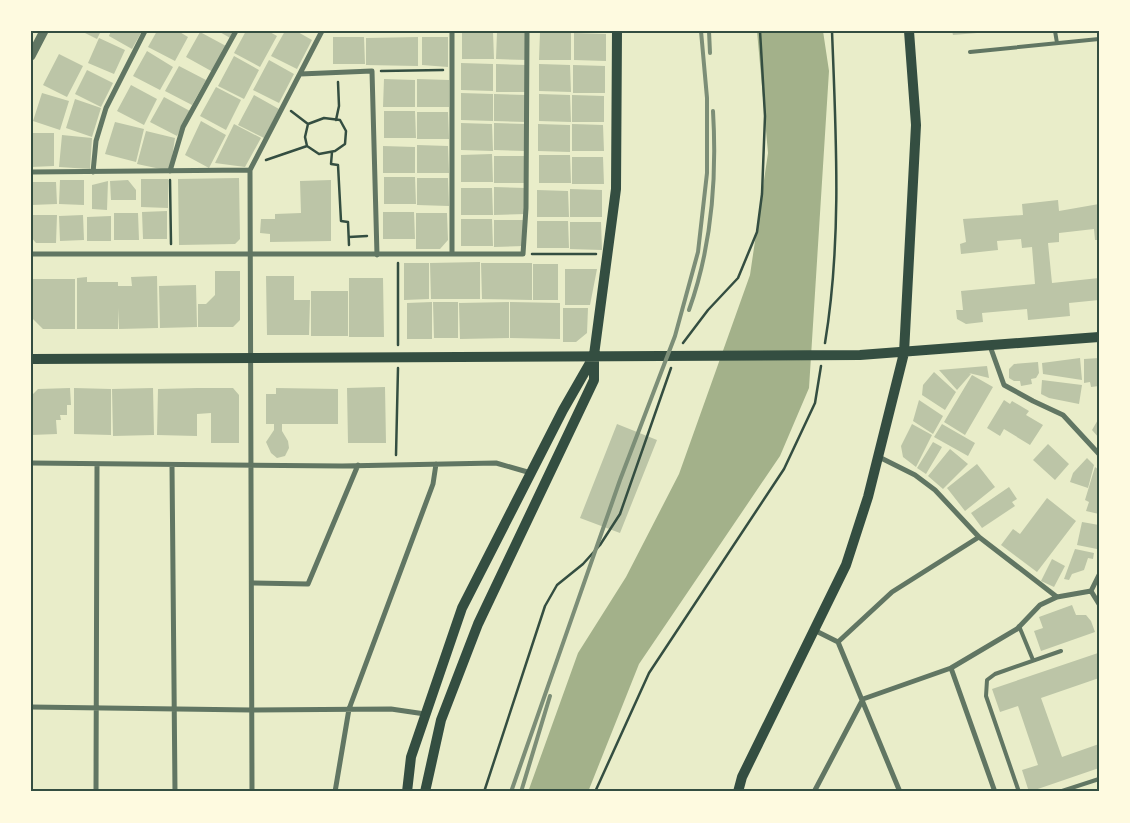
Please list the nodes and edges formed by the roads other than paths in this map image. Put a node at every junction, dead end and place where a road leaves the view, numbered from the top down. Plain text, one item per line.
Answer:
1 (44, 31) edge
2 (145, 31) edge
3 (236, 31) edge
4 (322, 31) edge
5 (452, 31) edge
6 (527, 31) edge
7 (617, 31) edge
8 (909, 31) edge
9 (1056, 31) edge
10 (1099, 39) edge
11 (1057, 43) junction
12 (970, 52) dead end
13 (31, 56) edge
14 (300, 74) junction
15 (251, 168) junction
16 (170, 171) junction
17 (31, 172) edge
18 (93, 172) junction
19 (250, 253) junction
20 (31, 254) edge
21 (452, 254) junction
22 (377, 255) junction
23 (1099, 337) edge
24 (990, 346) junction
25 (904, 353) junction
26 (594, 355) junction
27 (250, 356) junction
28 (31, 359) edge
29 (1096, 452) edge
30 (879, 457) junction
31 (31, 463) edge
32 (436, 464) junction
33 (97, 465) junction
34 (172, 465) junction
35 (358, 465) junction
36 (250, 466) junction
37 (530, 473) junction
38 (979, 536) junction
39 (1099, 574) edge
40 (252, 583) junction
41 (1091, 590) junction
42 (1057, 597) junction
43 (1099, 604) edge
44 (1020, 626) junction
45 (814, 630) junction
46 (838, 642) junction
47 (1061, 651) dead end
48 (1033, 660) junction
49 (951, 668) junction
50 (863, 699) junction
51 (31, 707) edge
52 (96, 708) junction
53 (175, 709) junction
54 (349, 709) junction
55 (250, 710) junction
56 (426, 714) junction
57 (1099, 778) edge
58 (96, 792) edge
59 (176, 792) edge
60 (252, 792) edge
61 (335, 792) edge
62 (407, 792) edge
63 (425, 792) edge
64 (738, 792) edge
65 (814, 792) edge
66 (900, 792) edge
67 (995, 792) edge
68 (1019, 792) edge
69 (1058, 792) edge

1 - 13 street
2 - 18 street
3 - 16 street
4 - 14 street
5 - 21 street
6 - 21 street
7 - 26 main road
8 - 25 main road
9 - 11 lane
10 - 11 lane
11 - 12 lane
14 - 15 street
14 - 22 street
15 - 16 street
15 - 19 street
16 - 18 street
17 - 18 street
19 - 20 street
19 - 22 street
19 - 27 street
21 - 22 street
23 - 24 main road
24 - 25 main road
24 - 29 street
25 - 26 main road
25 - 30 main road
26 - 27 main road
26 - 37 main road
26 - 63 main road
27 - 28 main road
27 - 36 street
30 - 38 street
30 - 45 main road
31 - 33 street
32 - 35 street
32 - 37 street
32 - 54 street
33 - 34 street
33 - 52 street
34 - 36 street
34 - 53 street
35 - 36 street
35 - 40 street
36 - 40 street
37 - 56 main road
38 - 42 street
38 - 46 street
39 - 41 street
40 - 55 street
41 - 42 street
41 - 43 street
42 - 44 street
44 - 48 lane
44 - 49 street
45 - 46 street
45 - 64 main road
46 - 50 street
47 - 48 lane
48 - 68 lane
49 - 50 street
49 - 67 street
50 - 65 street
50 - 66 street
51 - 52 street
52 - 53 street
52 - 58 street
53 - 55 street
53 - 59 street
54 - 55 street
54 - 56 street
54 - 61 street
55 - 60 street
56 - 62 main road
57 - 69 lane

